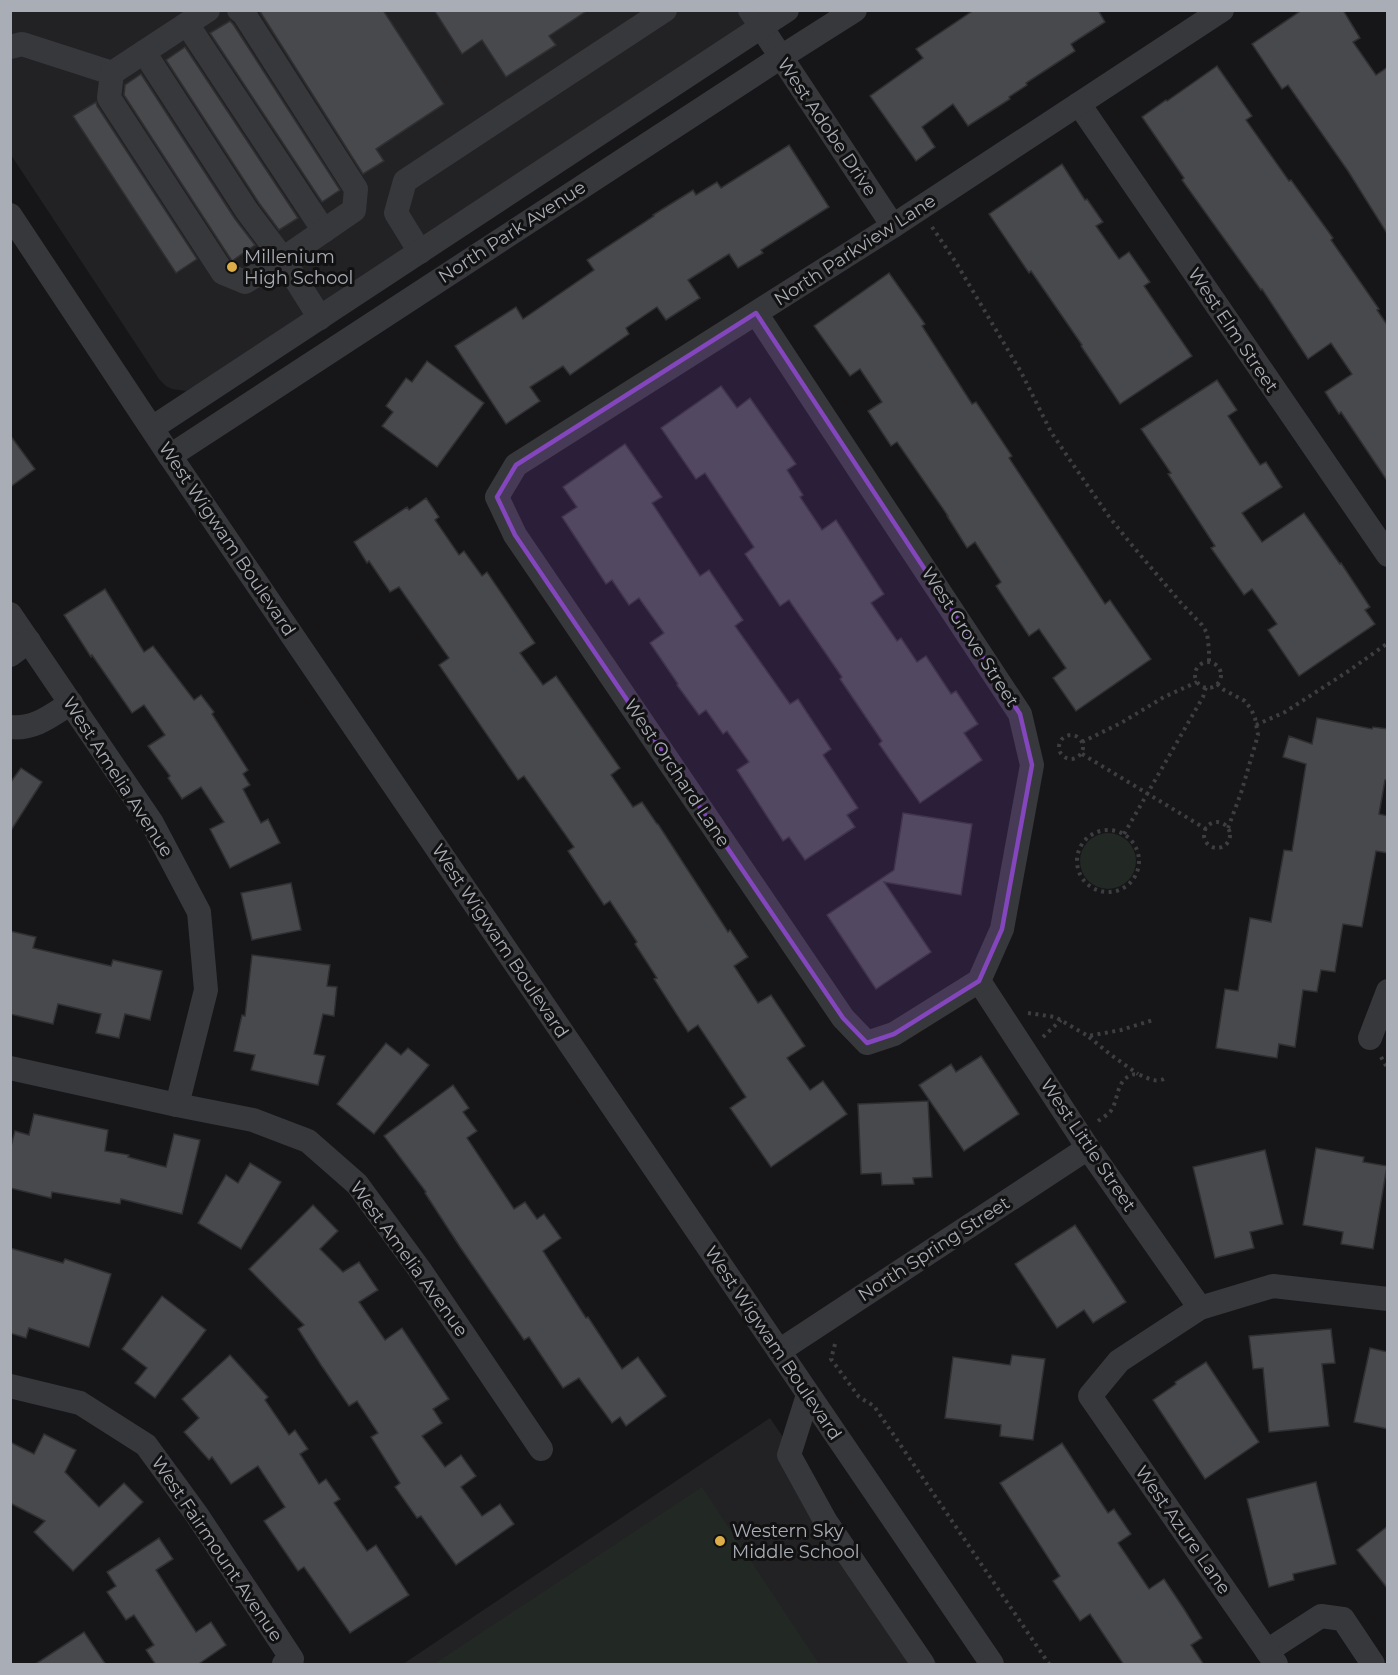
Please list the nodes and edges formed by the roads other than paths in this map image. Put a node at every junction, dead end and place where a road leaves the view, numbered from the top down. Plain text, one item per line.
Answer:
1 (208, 10) edge
2 (239, 10) edge
3 (665, 10) edge
4 (787, 10) edge
5 (855, 10) edge
6 (1222, 10) edge
7 (755, 19) edge
8 (187, 24) junction
9 (10, 47) edge
10 (144, 52) junction
11 (781, 57) junction
12 (112, 73) junction
13 (1079, 104) junction
14 (10, 215) edge
15 (893, 226) junction
16 (324, 231) junction
17 (420, 252) junction
18 (283, 259) junction
19 (756, 313) junction
20 (320, 318) junction
21 (152, 429) junction
22 (170, 456) junction
23 (496, 497) joint
24 (1388, 555) edge
25 (10, 614) edge
26 (20, 648) edge
27 (71, 704) junction
28 (10, 727) edge
29 (979, 981) junction
30 (1388, 991) edge
31 (1370, 1038) dead end
32 (10, 1068) edge
33 (177, 1105) junction
34 (1084, 1141) junction
35 (1388, 1299) edge
36 (1200, 1308) junction
37 (779, 1351) junction
38 (10, 1386) edge
39 (808, 1395) junction
40 (541, 1449) dead end
41 (1272, 1658) edge
42 (288, 1662) edge
43 (923, 1665) edge
44 (992, 1665) edge
45 (1373, 1665) edge

1 - 8 street
2 - 16 street
3 - 17 street
4 - 7 street, North Park Avenue
5 - 11 street, North Park Avenue
6 - 13 street, North Parkview Lane
7 - 11 street, West Adobe Drive
7 - 17 street, North Park Avenue
8 - 10 street
8 - 16 street
9 - 12 street
10 - 12 street
10 - 18 street
11 - 15 street, West Adobe Drive
11 - 22 street, North Park Avenue
12 - 18 street
13 - 15 street, North Parkview Lane
13 - 24 street, West Elm Street
14 - 21 street, West Wigwam Boulevard
15 - 19 street, North Parkview Lane
16 - 18 street
17 - 20 street, North Park Avenue
18 - 20 street
19 - 23 street, North Parkview Lane
19 - 29 street, West Grove Street
20 - 21 street, North Park Avenue
21 - 22 street, West Wigwam Boulevard
22 - 37 street, West Wigwam Boulevard
23 - 29 street, West Orchard Lane
25 - 26 street, West Amelia Avenue
26 - 27 street, West Amelia Avenue
27 - 28 street
27 - 33 street, West Amelia Avenue
29 - 34 street, West Little Street
30 - 31 street
32 - 33 street
33 - 40 street, West Amelia Avenue
34 - 36 street, West Little Street
34 - 37 street, North Spring Street
35 - 36 street
36 - 41 street, West Azure Lane
37 - 39 street, West Wigwam Boulevard
38 - 42 street, West Fairmount Avenue
39 - 43 street
39 - 44 street, West Wigwam Boulevard
41 - 45 street

